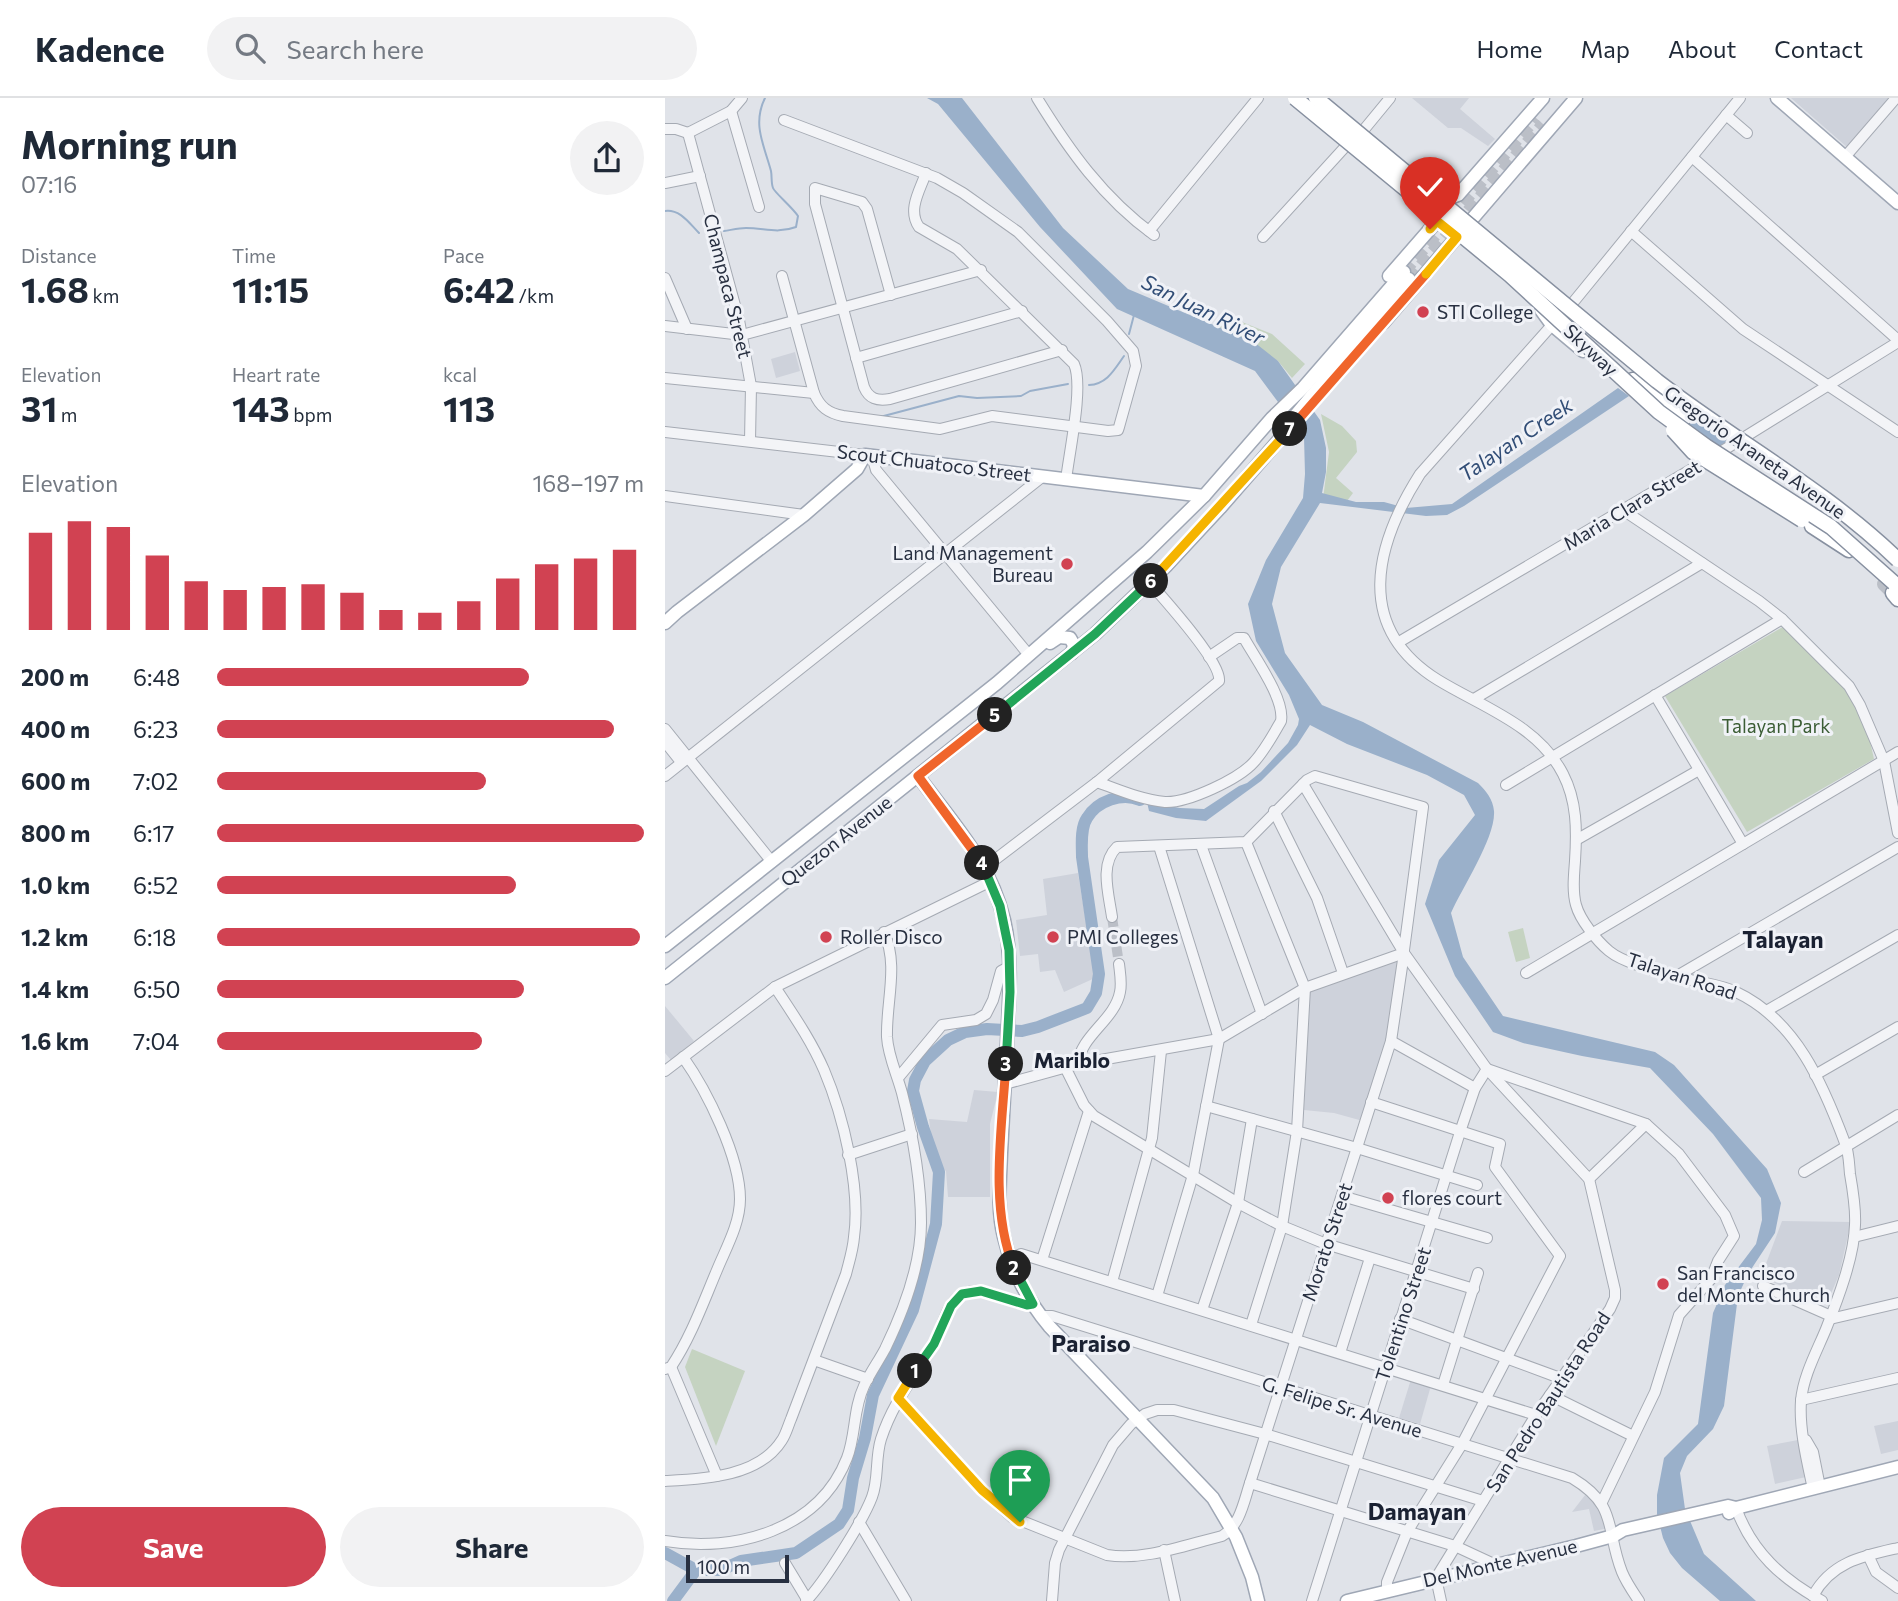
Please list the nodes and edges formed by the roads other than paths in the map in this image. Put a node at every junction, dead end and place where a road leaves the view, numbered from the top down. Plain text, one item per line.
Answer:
1 (742, 98) edge
2 (1037, 98) edge
3 (1258, 98) edge
4 (1287, 98) edge
5 (1297, 98) edge
6 (1310, 98) edge
7 (1316, 98) edge
8 (1323, 98) edge
9 (1390, 98) edge
10 (1543, 98) edge
11 (1554, 98) edge
12 (1566, 98) edge
13 (1576, 98) edge
14 (1740, 98) edge
15 (1777, 98) edge
16 (1896, 98) edge
17 (731, 111) junction
18 (1726, 115) junction
19 (784, 120) dead end
20 (665, 129) edge
21 (1360, 130) junction
22 (688, 133) junction
23 (1747, 133) dead end
24 (1345, 147) junction
25 (1692, 157) junction
26 (1845, 157) junction
27 (1371, 167) junction
28 (926, 173) junction
29 (701, 176) junction
30 (665, 183) edge
31 (1445, 200) junction
32 (1898, 204) edge
33 (759, 207) dead end
34 (1437, 221) junction
35 (1471, 222) junction
36 (1631, 231) junction
37 (1263, 237) dead end
38 (1457, 237) junction
39 (981, 270) junction
40 (1407, 275) tunnel mouth
41 (782, 276) dead end
42 (665, 278) edge
43 (891, 295) junction
44 (1532, 298) junction
45 (1571, 306) junction
46 (842, 309) junction
47 (1022, 311) junction
48 (794, 322) junction
49 (1552, 325) junction
50 (665, 327) edge
51 (687, 329) junction
52 (742, 335) junction
53 (1898, 341) edge
54 (1062, 350) junction
55 (856, 358) junction
56 (665, 378) edge
57 (1625, 379) junction
58 (751, 386) junction
59 (1829, 386) junction
60 (1640, 390) junction
61 (1307, 392) junction
62 (814, 393) junction
63 (1659, 412) junction
64 (1283, 420) junction
65 (1073, 425) junction
66 (665, 432) edge
67 (1898, 432) edge
68 (750, 441) junction
69 (1736, 443) junction
70 (1719, 453) junction
71 (868, 455) junction
72 (1042, 477) junction
73 (1066, 480) junction
74 (665, 496) edge
75 (1204, 496) junction
76 (1623, 510) junction
77 (804, 515) junction
78 (945, 552) junction
79 (1898, 560) edge
80 (1702, 563) junction
81 (1150, 583) junction
82 (1895, 588) edge
83 (671, 614) edge
84 (1781, 619) junction
85 (665, 623) edge
86 (1399, 642) junction
87 (1072, 653) junction
88 (1209, 657) junction
89 (1025, 658) junction
90 (1655, 695) junction
91 (1474, 699) junction
92 (665, 729) edge
93 (665, 742) edge
94 (1898, 752) edge
95 (1554, 755) junction
96 (684, 760) junction
97 (1884, 761) junction
98 (1699, 769) junction
99 (665, 776) edge
100 (915, 779) junction
101 (1097, 782) junction
102 (1303, 783) junction
103 (1506, 785) dead end
104 (1274, 811) junction
105 (1898, 833) edge
106 (1576, 839) junction
107 (1245, 842) junction
108 (1743, 844) junction
109 (1201, 845) junction
110 (1159, 846) junction
111 (1898, 848) edge
112 (772, 862) junction
113 (984, 868) junction
114 (991, 881) junction
115 (1112, 917) tunnel mouth
116 (884, 932) junction
117 (1593, 932) junction
118 (1898, 934) edge
119 (665, 946) edge
120 (1404, 951) junction
121 (1119, 964) tunnel mouth
122 (1010, 966) junction
123 (1343, 973) junction
124 (1525, 973) dead end
125 (1677, 976) junction
126 (665, 978) edge
127 (775, 986) junction
128 (1305, 988) junction
129 (1768, 1010) junction
130 (1262, 1014) junction
131 (1898, 1027) edge
132 (1219, 1039) junction
133 (1391, 1041) junction
134 (1161, 1051) junction
135 (683, 1056) junction
136 (1078, 1064) junction
137 (1065, 1067) junction
138 (1487, 1069) junction
139 (665, 1071) edge
140 (1815, 1075) junction
141 (898, 1078) junction
142 (1005, 1084) junction
143 (1475, 1088) junction
144 (1371, 1102) junction
145 (1206, 1106) junction
146 (1089, 1111) junction
147 (1898, 1115) edge
148 (1252, 1119) junction
149 (1646, 1124) junction
150 (1461, 1129) junction
151 (1297, 1131) junction
152 (912, 1134) junction
153 (1847, 1146) junction
154 (1357, 1148) junction
155 (1148, 1149) junction
156 (848, 1155) junction
157 (1804, 1172) dead end
158 (1193, 1175) junction
159 (1446, 1175) junction
160 (1589, 1179) junction
161 (1477, 1185) dead end
162 (1342, 1196) junction
163 (1238, 1203) junction
164 (1431, 1222) junction
165 (1282, 1226) junction
166 (1898, 1226) edge
167 (1854, 1237) junction
168 (1487, 1238) dead end
169 (1326, 1244) junction
170 (1370, 1258) junction
171 (1010, 1259) junction
172 (1042, 1260) junction
173 (1416, 1272) junction
174 (1478, 1273) dead end
175 (1112, 1282) junction
176 (1763, 1286) dead end
177 (1474, 1289) junction
178 (1157, 1296) junction
179 (1898, 1303) edge
180 (1033, 1304) junction
181 (1202, 1310) junction
182 (1041, 1316) junction
183 (1830, 1318) junction
184 (1400, 1319) junction
185 (1251, 1325) junction
186 (1296, 1339) junction
187 (1458, 1339) junction
188 (1340, 1353) junction
189 (1507, 1358) junction
190 (814, 1360) junction
191 (1386, 1367) junction
192 (668, 1368) edge
193 (1560, 1378) junction
194 (1898, 1378) edge
195 (868, 1379) junction
196 (1443, 1385) junction
197 (1280, 1387) junction
198 (1550, 1395) junction
199 (898, 1398) junction
200 (1485, 1398) junction
201 (1801, 1400) junction
202 (1370, 1415) junction
203 (1536, 1415) junction
204 (1138, 1419) junction
205 (1265, 1434) junction
206 (1633, 1436) junction
207 (1462, 1444) junction
208 (1509, 1458) junction
209 (1356, 1462) junction
210 (1898, 1467) edge
211 (717, 1476) junction
212 (665, 1481) edge
213 (1251, 1483) junction
214 (1435, 1487) junction
215 (1816, 1488) junction
216 (1483, 1501) junction
217 (1602, 1502) junction
218 (1736, 1508) junction
219 (1340, 1511) junction
220 (859, 1522) junction
221 (1233, 1528) junction
222 (1407, 1532) junction
223 (1613, 1536) junction
224 (1063, 1539) junction
225 (665, 1541) edge
226 (1455, 1546) junction
227 (1898, 1548) edge
228 (1164, 1550) junction
229 (1868, 1555) junction
230 (785, 1563) dead end
231 (1496, 1565) junction
232 (1436, 1578) junction
233 (1898, 1588) edge
234 (1387, 1591) junction
235 (1818, 1599) edge
236 (1254, 1600) edge
237 (807, 1601) edge
238 (906, 1601) edge
239 (1052, 1601) edge
240 (1175, 1601) edge
241 (1312, 1601) edge
242 (1347, 1601) edge
243 (1441, 1601) edge
244 (1639, 1601) edge

1 - 17 street
2 - 3 street
4 - 24 main road, Gregorio Araneta Avenue
5 - 27 highway
5 - 63 highway, Skyway, bridge
6 - 21 highway
7 - 79 highway, Skyway, bridge
8 - 21 main road, Gregorio Araneta Avenue
9 - 21 street
10 - 31 main road
11 - 12 main road
13 - 35 main road
14 - 18 street
15 - 26 main road
16 - 26 street
17 - 22 street
17 - 33 street
18 - 23 street
18 - 25 street
19 - 28 street
20 - 22 street
21 - 31 main road, Gregorio Araneta Avenue
22 - 29 street, Champaca Street
24 - 27 main road, Gregorio Araneta Avenue
24 - 37 street
25 - 36 street
25 - 53 street
26 - 32 main road
27 - 34 main road, Gregorio Araneta Avenue
28 - 39 street
28 - 65 street
29 - 30 street
29 - 52 street, Champaca Street
31 - 35 main road, Gregorio Araneta Avenue
34 - 35 main road
34 - 38 main road, Gregorio Araneta Avenue
34 - 61 main road
35 - 38 main road
35 - 45 main road, Gregorio Araneta Avenue
36 - 45 street
36 - 59 street
38 - 44 main road, Gregorio Araneta Avenue
38 - 61 main road
39 - 43 street
39 - 47 street
40 - 61 main road
41 - 48 street
42 - 51 street
43 - 46 street
43 - 46 street
44 - 49 main road, Gregorio Araneta Avenue
44 - 57 main road, Gregorio Araneta Avenue
44 - 60 highway
45 - 69 main road, Gregorio Araneta Avenue
46 - 48 street
46 - 55 street
47 - 54 street
47 - 55 street
48 - 52 street
48 - 62 street
49 - 57 main road, Gregorio Araneta Avenue
49 - 86 street, Talayan Road
50 - 51 street
51 - 52 street
52 - 58 street, Champaca Street
53 - 59 street, Maria Clara Street
54 - 55 street
54 - 65 street
56 - 58 street
57 - 60 main road, Gregorio Araneta Avenue, bridge
58 - 62 street
58 - 68 street, Champaca Street
59 - 67 street
59 - 69 street, Maria Clara Street
60 - 70 main road, Gregorio Araneta Avenue
60 - 82 highway, bridge
61 - 64 main road
61 - 64 main road
62 - 65 street
63 - 82 highway, Skyway, bridge
63 - 82 highway, bridge
64 - 75 main road, Quezon Avenue
64 - 81 main road, Quezon Avenue
65 - 73 street
66 - 68 street, Scout Chuatoco Street
68 - 71 street, Scout Chuatoco Street
69 - 70 street, Maria Clara Street
69 - 79 main road, Gregorio Araneta Avenue
70 - 76 street, Maria Clara Street
70 - 82 main road, Gregorio Araneta Avenue
71 - 72 main road, Scout Chuatoco Street
71 - 77 main road
71 - 78 street
72 - 73 main road, Scout Chuatoco Street
72 - 78 street
73 - 75 main road, Scout Chuatoco Street
74 - 77 street
75 - 89 main road, Quezon Avenue
76 - 80 street
76 - 86 street, Maria Clara Street
77 - 83 main road
78 - 89 street
78 - 96 street
80 - 84 street
80 - 91 street
81 - 87 main road, Quezon Avenue
81 - 88 street
83 - 85 main road
84 - 90 street
84 - 97 street
86 - 91 street, Talayan Road
87 - 89 main road
87 - 100 main road, Quezon Avenue
88 - 101 street
88 - 101 street
89 - 112 main road, Quezon Avenue
90 - 95 street
90 - 98 street
91 - 95 street, Talayan Road
92 - 96 street
93 - 96 street
94 - 97 street
95 - 103 street
95 - 106 street, Talayan Road
96 - 99 street
96 - 112 street
97 - 105 street
97 - 108 street
98 - 106 street
98 - 108 street
100 - 113 main road
100 - 126 main road, Quezon Avenue
101 - 113 street
102 - 104 street
102 - 120 street, San Pedro Bautista Road
102 - 120 street, Morato Street
104 - 107 street
104 - 123 street
106 - 117 street, Talayan Road
107 - 109 street
107 - 128 street
108 - 117 street
109 - 110 street
109 - 130 street
110 - 115 street
110 - 132 street
111 - 125 street
112 - 119 main road, Quezon Avenue
113 - 114 main road
114 - 116 street
114 - 122 main road
116 - 127 street
116 - 141 street
117 - 124 street
117 - 125 street, Talayan Road
118 - 129 street
120 - 123 street
120 - 133 street, Morato Street
120 - 138 street, San Pedro Bautista Road
121 - 136 street
122 - 141 street
122 - 142 main road
123 - 128 street
125 - 129 street, Talayan Road
127 - 135 street
127 - 156 street
128 - 130 street
128 - 151 street
129 - 140 street, Talayan Road
130 - 132 street
131 - 140 street
132 - 134 street
132 - 145 street
133 - 143 street
133 - 144 street, Morato Street
134 - 136 street
134 - 155 street
135 - 139 street
135 - 192 street
136 - 137 street
137 - 142 street
137 - 146 street
138 - 143 street, Tolentino Street
138 - 149 street
138 - 160 street, San Pedro Bautista Road
140 - 153 street, Talayan Road
141 - 152 street
142 - 171 main road
143 - 150 street, Tolentino Street
144 - 150 street
144 - 154 street, Morato Street
145 - 148 street
145 - 158 street
146 - 155 street
146 - 172 street
147 - 153 street
148 - 151 street
148 - 163 street
149 - 160 street
149 - 206 street
150 - 159 street, Tolentino Street
150 - 189 street
151 - 154 street
151 - 165 street
152 - 156 street
152 - 195 street
153 - 157 street
153 - 167 street, Talayan Road
154 - 159 street
154 - 162 street, Morato Street
155 - 158 street
155 - 175 street
156 - 190 street
158 - 163 street
158 - 178 street
159 - 161 street
159 - 164 street, Tolentino Street
160 - 193 street, San Pedro Bautista Road
162 - 164 street
162 - 169 street, Morato Street
163 - 165 street
163 - 181 street
164 - 168 street
164 - 173 street, Tolentino Street
165 - 169 street
165 - 185 street
166 - 167 street
167 - 183 street, Talayan Road
169 - 170 street
169 - 186 street, Morato Street
170 - 173 street
170 - 188 street
171 - 172 street
171 - 180 main road
172 - 175 street
173 - 177 street
173 - 184 street, Tolentino Street
174 - 177 street
175 - 178 street
176 - 183 street
177 - 187 street
178 - 181 street
179 - 183 street
180 - 182 main road
180 - 199 street
181 - 185 street
182 - 197 street, G. Felipe Sr. Avenue
182 - 204 main road
183 - 201 street, Talayan Road
184 - 187 street
184 - 191 street, Tolentino Street
185 - 186 street
186 - 188 street
186 - 197 street, Morato Street
187 - 189 street
187 - 196 street
188 - 191 street
189 - 193 street
189 - 200 street
190 - 195 street
190 - 211 street
191 - 196 street
191 - 202 street, Tolentino Street
192 - 211 street
193 - 198 street, San Pedro Bautista Road
194 - 201 street
195 - 225 street
196 - 200 street
197 - 202 street, G. Felipe Sr. Avenue
197 - 205 street, Morato Street
198 - 203 street, San Pedro Bautista Road
198 - 206 street
199 - 220 street
199 - 224 street
200 - 203 street
200 - 207 street
201 - 215 street, Talayan Road
202 - 207 street, G. Felipe Sr. Avenue
202 - 209 street, Tolentino Street
203 - 208 street, San Pedro Bautista Road
204 - 205 street
204 - 221 main road
204 - 224 street
205 - 209 street
205 - 213 street, Morato Street
206 - 217 street
207 - 208 street, G. Felipe Sr. Avenue
207 - 214 street
208 - 216 street, San Pedro Bautista Road
208 - 217 street, G. Felipe Sr. Avenue
209 - 214 street
209 - 219 street, Tolentino Street
210 - 215 main road, Del Monte Avenue
211 - 212 street
213 - 219 street
213 - 221 street, Morato Street
214 - 216 street
214 - 222 street
215 - 218 main road, Del Monte Avenue
216 - 226 street, San Pedro Bautista Road
217 - 223 street
218 - 223 main road, Del Monte Avenue
218 - 235 street
219 - 222 street
219 - 241 street, Tolentino Street
220 - 237 street
220 - 238 street
221 - 228 street
221 - 236 main road
222 - 226 street
222 - 234 street
223 - 231 main road, Del Monte Avenue
223 - 244 street
224 - 228 street
224 - 239 street
226 - 231 street
226 - 232 street, San Pedro Bautista Road
227 - 229 street
228 - 240 street
229 - 233 street
229 - 235 street
230 - 237 street
231 - 232 main road, Del Monte Avenue
232 - 234 main road, Del Monte Avenue
232 - 243 street
234 - 242 main road, Del Monte Avenue

